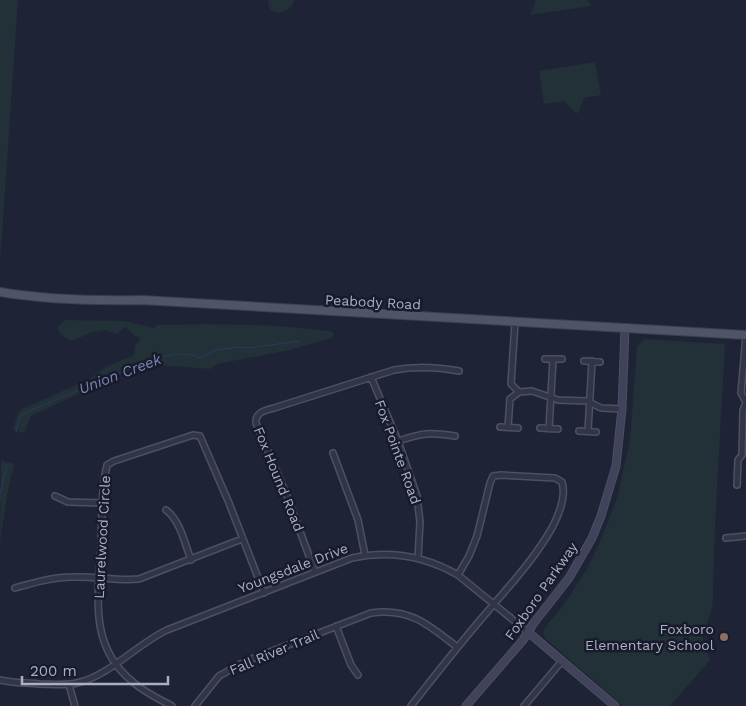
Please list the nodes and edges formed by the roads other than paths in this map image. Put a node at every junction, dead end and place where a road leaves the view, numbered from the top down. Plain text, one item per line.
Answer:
1 (0, 292) edge
2 (515, 322) junction
3 (626, 328) junction
4 (746, 335) edge
5 (545, 358) dead end
6 (553, 359) junction
7 (562, 359) dead end
8 (584, 361) dead end
9 (592, 361) junction
10 (600, 362) dead end
11 (459, 371) dead end
12 (371, 377) junction
13 (519, 392) junction
14 (551, 397) junction
15 (746, 402) edge
16 (590, 403) junction
17 (622, 409) junction
18 (500, 427) dead end
19 (508, 427) junction
20 (518, 428) dead end
21 (540, 428) dead end
22 (549, 429) junction
23 (558, 429) dead end
24 (578, 431) dead end
25 (588, 431) junction
26 (596, 432) dead end
27 (455, 436) dead end
28 (398, 441) junction
29 (333, 452) dead end
30 (744, 456) edge
31 (737, 485) dead end
32 (55, 496) dead end
33 (103, 503) junction
34 (166, 510) dead end
35 (746, 536) edge
36 (726, 538) dead end
37 (242, 539) junction
38 (365, 555) junction
39 (418, 558) junction
40 (191, 560) junction
41 (315, 572) junction
42 (458, 575) junction
43 (99, 578) junction
44 (15, 588) dead end
45 (264, 593) junction
46 (494, 604) junction
47 (336, 626) junction
48 (528, 632) junction
49 (457, 647) junction
50 (562, 661) junction
51 (115, 664) junction
52 (358, 675) dead end
53 (0, 680) edge
54 (68, 685) junction
55 (525, 705) edge
56 (75, 706) edge
57 (172, 706) edge
58 (195, 706) edge
59 (411, 706) edge
60 (466, 706) edge
61 (615, 706) edge

1 - 2 main road, Peabody Road
2 - 3 main road, Peabody Road
2 - 13 street
3 - 4 main road, Peabody Road
3 - 17 main road, Foxboro Parkway
4 - 15 street
5 - 6 street
6 - 7 street
6 - 14 street
8 - 9 street
9 - 10 street
9 - 16 street
11 - 12 street
12 - 28 street, Fox Pointe Road
12 - 41 street, Fox Hound Road
13 - 14 street
13 - 19 street
14 - 16 street
14 - 22 street
15 - 30 street
16 - 17 street
16 - 25 street
17 - 48 main road, Foxboro Parkway
18 - 19 street
19 - 20 street
21 - 22 street
22 - 23 street
24 - 25 street
25 - 26 street
27 - 28 street
28 - 39 street, Fox Pointe Road
29 - 38 street
30 - 31 street
32 - 33 street
33 - 37 street, Laurelwood Circle
33 - 43 street, Laurelwood Circle
34 - 40 street
35 - 36 street
37 - 40 street
37 - 45 street, Laurelwood Circle
38 - 39 street, Youngsdale Drive
38 - 41 street, Youngsdale Drive
39 - 42 street, Youngsdale Drive
40 - 43 street
41 - 45 street, Youngsdale Drive
42 - 46 street, Youngsdale Drive
42 - 46 street
43 - 44 street
43 - 51 street, Laurelwood Circle
45 - 51 street, Youngsdale Drive
46 - 48 street, Youngsdale Drive
46 - 49 street
47 - 49 street, Fall River Trail
47 - 52 street, Fall River Trail
47 - 58 street, Fall River Trail
48 - 50 main road, Youngsdale Drive
48 - 60 main road, Foxboro Parkway
49 - 59 street
50 - 55 street
50 - 61 main road, Youngsdale Drive
51 - 54 street, Youngsdale Drive
51 - 57 street, Laurelwood Circle
53 - 54 street
54 - 56 street

